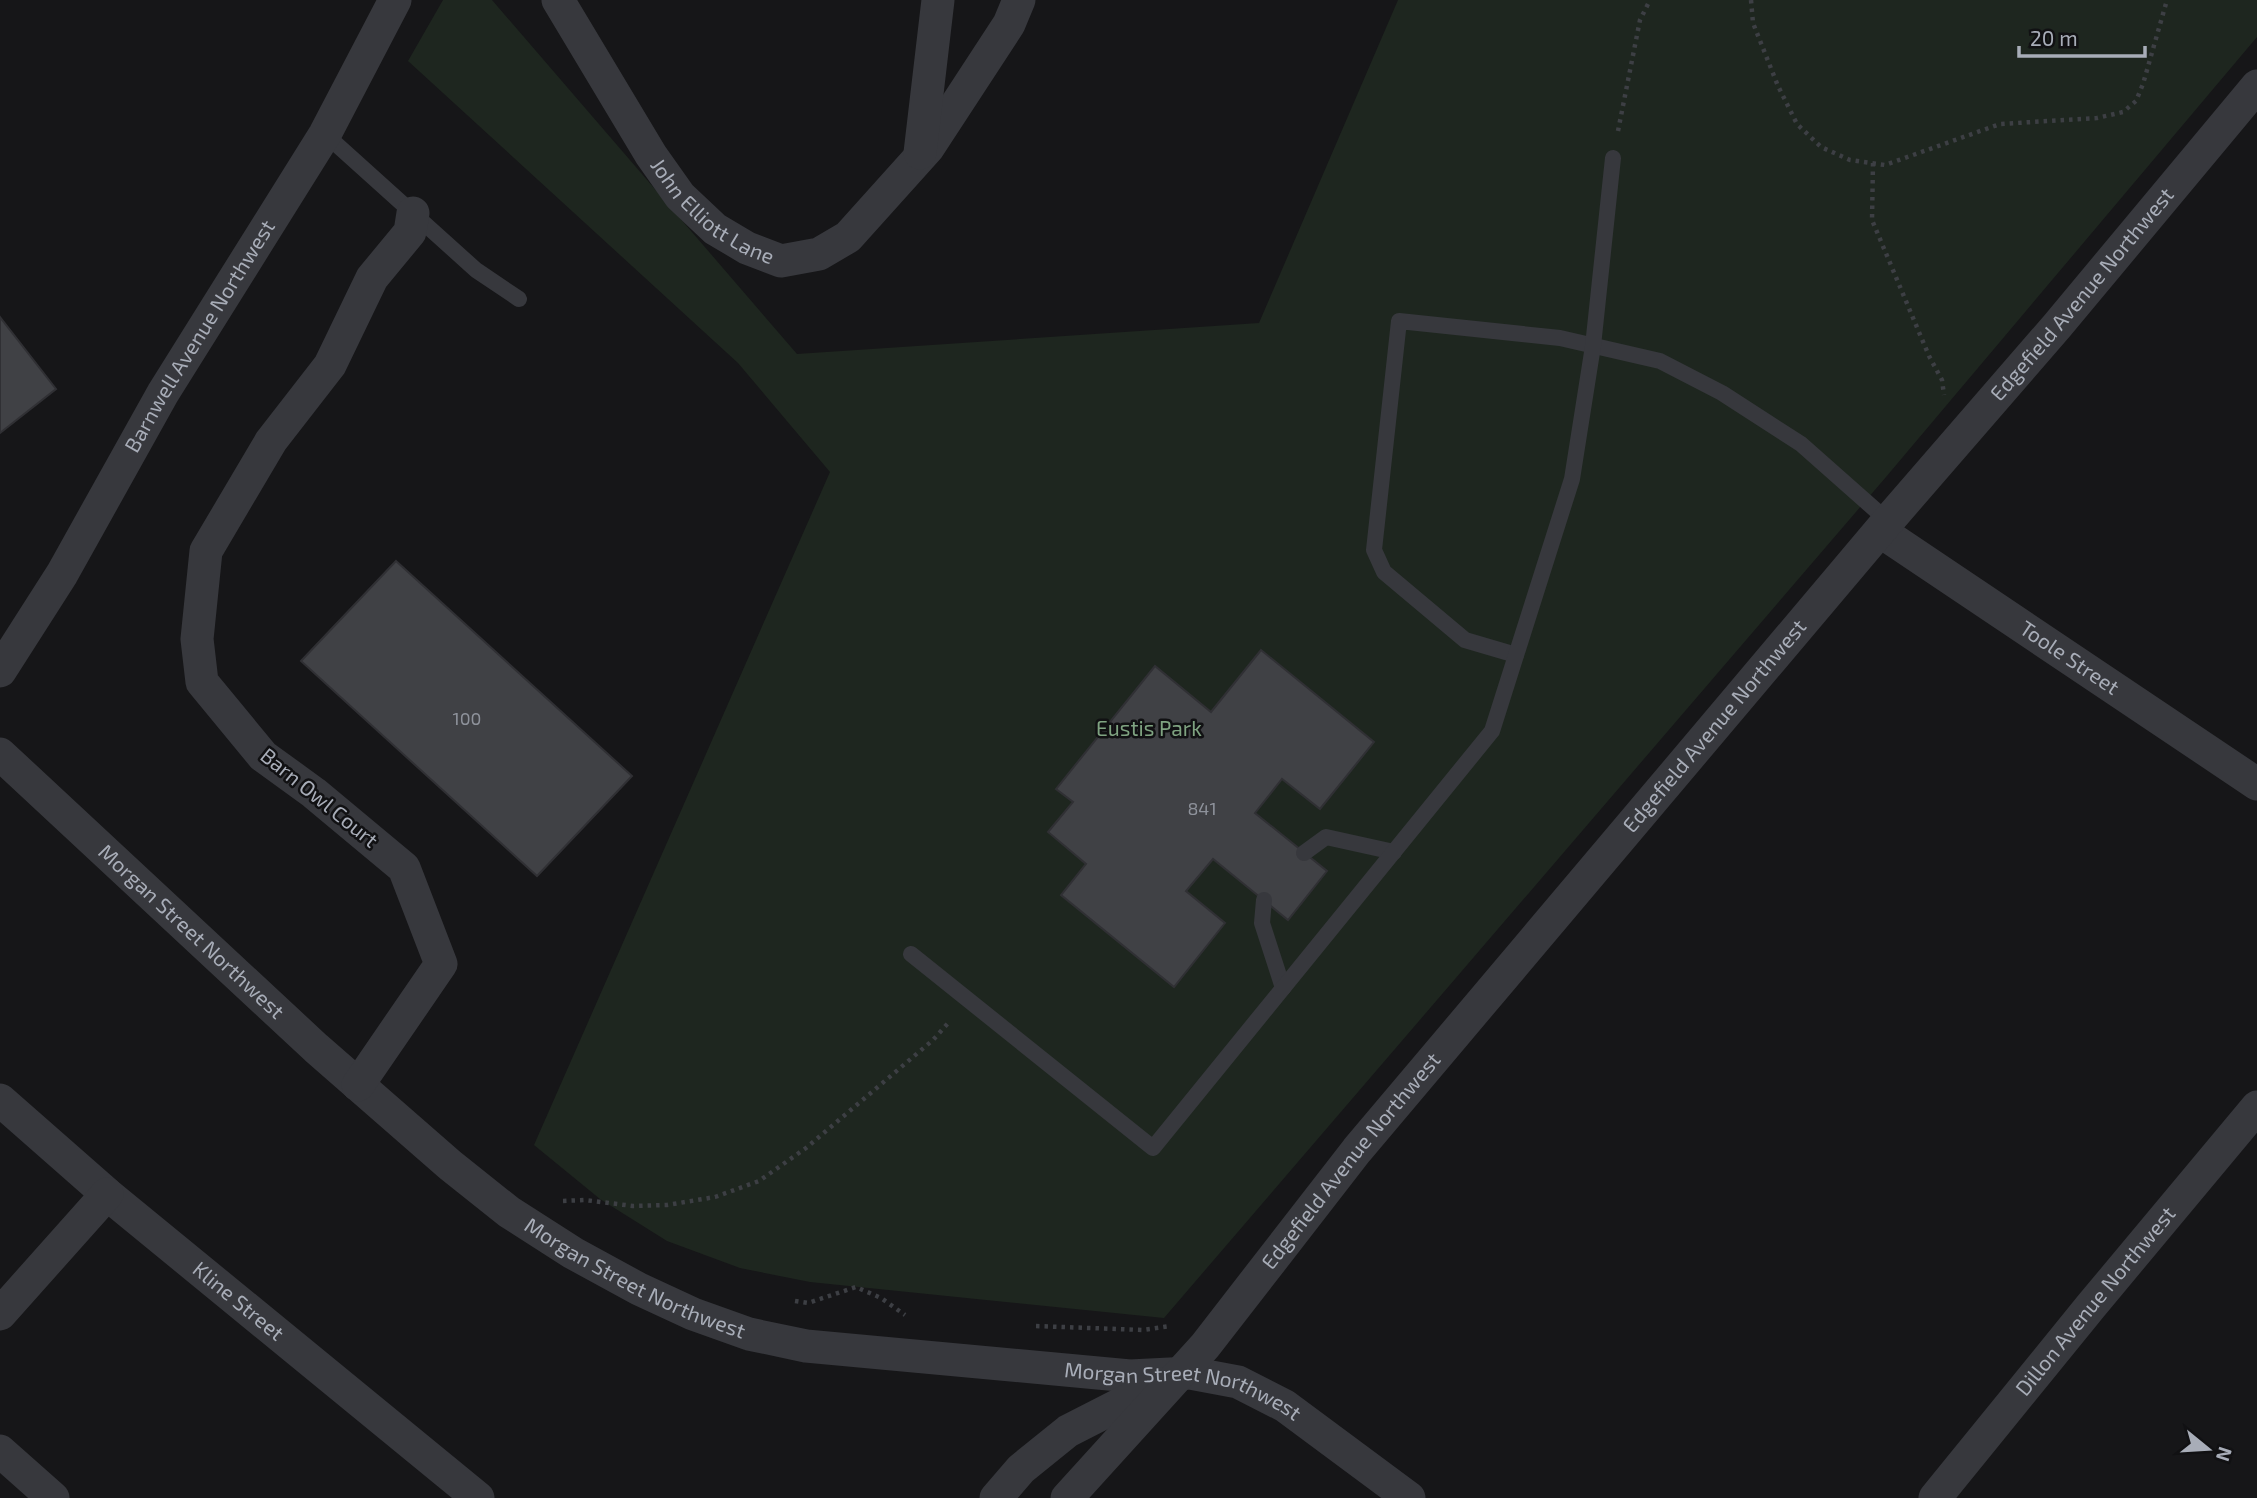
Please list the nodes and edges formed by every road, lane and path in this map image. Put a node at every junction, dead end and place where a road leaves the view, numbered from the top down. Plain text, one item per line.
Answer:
1 (395, 0) edge
2 (558, 0) edge
3 (939, 0) edge
4 (1020, 0) edge
5 (1650, 0) edge
6 (1751, 0) edge
7 (2167, 0) edge
8 (2257, 86) edge
9 (325, 134) junction
10 (1613, 158) joint
11 (919, 159) junction
12 (1874, 163) junction
13 (412, 213) junction
14 (519, 299) dead end
15 (1593, 346) junction
16 (1940, 402) dead end
17 (1884, 526) junction
18 (1516, 655) junction
19 (0, 671) edge
20 (0, 754) edge
21 (2257, 784) edge
22 (1394, 852) junction
23 (1304, 853) dead end
24 (1264, 900) dead end
25 (911, 954) dead end
26 (1283, 988) junction
27 (968, 1000) junction
28 (358, 1085) junction
29 (0, 1100) edge
30 (2257, 1107) edge
31 (107, 1194) junction
32 (567, 1209) dead end
33 (783, 1301) dead end
34 (0, 1314) edge
35 (908, 1317) dead end
36 (1022, 1325) dead end
37 (1177, 1325) dead end
38 (1180, 1373) junction
39 (0, 1451) edge
40 (53, 1498) edge
41 (478, 1498) edge
42 (996, 1498) edge
43 (1067, 1498) edge
44 (1409, 1498) edge
45 (1936, 1498) edge

1 - 9 street, Barnwell Avenue Northwest
2 - 11 street, John Elliott Lane
3 - 11 street
4 - 11 street, John Elliott Lane
5 - 10 path
6 - 12 path
7 - 12 path
8 - 17 street, Edgefield Avenue Northwest
9 - 13 lane
9 - 19 street, Barnwell Avenue Northwest
10 - 15 lane
12 - 16 path
13 - 14 lane
13 - 28 street, Barn Owl Court
15 - 17 lane
15 - 18 lane
15 - 18 lane
17 - 21 street, Toole Street
17 - 38 street, Edgefield Avenue Northwest
18 - 22 lane
20 - 28 street, Morgan Street Northwest
22 - 23 lane
22 - 26 lane
24 - 26 lane
25 - 27 lane
26 - 27 lane
27 - 32 path
28 - 38 street, Morgan Street Northwest
29 - 31 street, Kline Street
30 - 45 street, Dillon Avenue Northwest
31 - 34 street
31 - 41 street, Kline Street
33 - 35 path
36 - 37 path
38 - 42 street, Edgefield Avenue Northwest
38 - 43 street, Edgefield Avenue Northwest
38 - 44 street, Morgan Street Northwest
39 - 40 street

